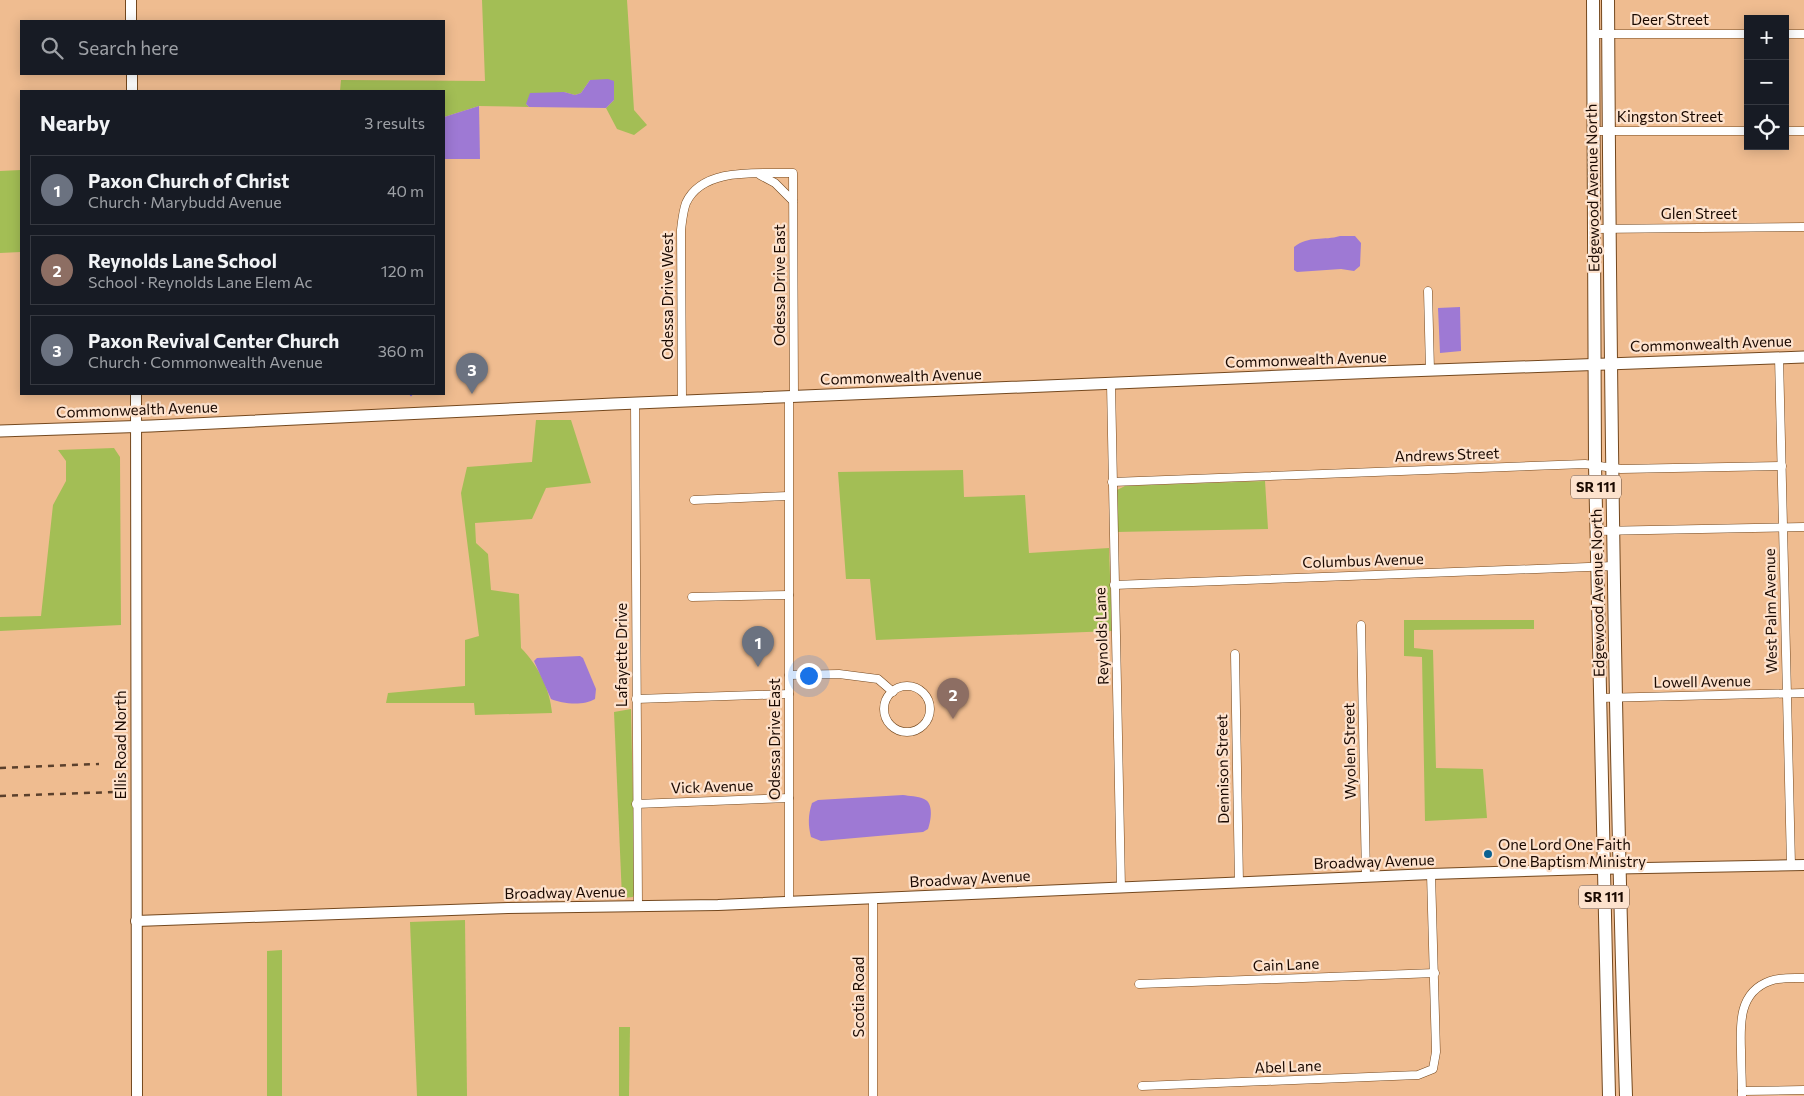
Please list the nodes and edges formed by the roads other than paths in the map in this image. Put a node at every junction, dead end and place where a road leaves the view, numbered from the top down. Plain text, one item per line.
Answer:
1 (131, 0) edge
2 (1593, 0) edge
3 (1608, 0) edge
4 (131, 20) edge
5 (1593, 34) junction
6 (1608, 34) junction
7 (1744, 34) edge
8 (1789, 34) edge
9 (1804, 34) edge
10 (132, 75) edge
11 (132, 90) edge
12 (1593, 131) junction
13 (1609, 131) junction
14 (1744, 131) edge
15 (1789, 131) edge
16 (1804, 131) edge
17 (758, 174) junction
18 (793, 201) junction
19 (1593, 228) junction
20 (1804, 228) edge
21 (1610, 229) junction
22 (1428, 291) dead end
23 (1779, 357) junction
24 (1804, 357) edge
25 (1611, 363) junction
26 (1594, 364) junction
27 (1430, 370) junction
28 (1111, 384) junction
29 (136, 395) edge
30 (791, 396) junction
31 (682, 401) junction
32 (635, 403) junction
33 (135, 426) junction
34 (0, 430) edge
35 (1595, 465) junction
36 (1782, 466) junction
37 (1611, 467) junction
38 (1112, 482) junction
39 (788, 496) junction
40 (694, 500) dead end
41 (1804, 526) edge
42 (1783, 527) junction
43 (1613, 530) junction
44 (1597, 531) junction
45 (1597, 566) junction
46 (1614, 566) junction
47 (1114, 585) junction
48 (789, 595) junction
49 (692, 598) dead end
50 (1361, 625) dead end
51 (1235, 654) dead end
52 (789, 675) junction
53 (893, 692) junction
54 (1804, 693) edge
55 (789, 694) junction
56 (1787, 694) junction
57 (1600, 698) junction
58 (1616, 698) junction
59 (636, 699) junction
60 (789, 798) junction
61 (636, 804) junction
62 (1804, 864) edge
63 (1791, 865) junction
64 (1619, 868) junction
65 (1603, 869) junction
66 (1431, 874) junction
67 (1366, 878) junction
68 (1239, 883) junction
69 (1121, 888) junction
70 (873, 898) junction
71 (789, 902) junction
72 (638, 907) junction
73 (136, 921) junction
74 (1435, 973) junction
75 (1804, 978) edge
76 (1139, 984) dead end
77 (1624, 1040) junction
78 (1607, 1041) junction
79 (1142, 1086) dead end
80 (1804, 1090) edge
81 (1742, 1094) edge
82 (137, 1096) edge
83 (873, 1096) edge
84 (1609, 1096) edge
85 (1626, 1096) edge

1 - 4 street
2 - 5 main road, Edgewood Avenue North / SR 111
3 - 6 main road, Edgewood Avenue North / SR 111
5 - 6 street, Deer Street
5 - 12 main road, Edgewood Avenue North / SR 111
6 - 7 street, Deer Street
6 - 13 main road, Edgewood Avenue North / SR 111
8 - 9 street
10 - 11 street
12 - 13 street, Kingston Street
12 - 19 main road, Edgewood Avenue North / SR 111
13 - 14 street, Kingston Street
13 - 21 main road, Edgewood Avenue North / SR 111
15 - 16 street
17 - 18 street
17 - 18 street, Odessa Drive East
17 - 31 street, Odessa Drive West
18 - 30 street, Odessa Drive East
19 - 21 street, Glen Street
19 - 26 main road, Edgewood Avenue North / SR 111
20 - 21 street, Glen Street
21 - 25 main road, Edgewood Avenue North / SR 111
22 - 27 street
23 - 24 main road, Commonwealth Avenue
23 - 25 main road, Commonwealth Avenue
23 - 36 street, West Palm Avenue
25 - 26 main road, Commonwealth Avenue
25 - 37 main road, Edgewood Avenue North / SR 111
26 - 27 main road, Commonwealth Avenue
26 - 35 main road, Edgewood Avenue North / SR 111
27 - 28 main road, Commonwealth Avenue
28 - 30 main road, Commonwealth Avenue
28 - 38 street, Reynolds Lane
29 - 33 street, Ellis Road North
30 - 31 main road, Commonwealth Avenue
30 - 39 street, Odessa Drive East
31 - 32 main road, Commonwealth Avenue
32 - 33 main road, Commonwealth Avenue
32 - 59 street, Lafayette Drive
33 - 34 main road, Commonwealth Avenue
33 - 73 street, Ellis Road North
35 - 37 street, Andrews Street
35 - 38 street, Andrews Street
35 - 44 main road, Edgewood Avenue North / SR 111
36 - 37 street, Andrews Street
36 - 42 street, West Palm Avenue
37 - 43 main road, Edgewood Avenue North / SR 111
38 - 47 street, Reynolds Lane
39 - 40 street
39 - 48 street, Odessa Drive East
41 - 42 street
42 - 43 street
42 - 56 street, West Palm Avenue
43 - 44 street
43 - 46 main road, Edgewood Avenue North / SR 111
44 - 45 main road, Edgewood Avenue North / SR 111
45 - 46 street, Columbus Avenue
45 - 47 street, Columbus Avenue
45 - 57 main road, Edgewood Avenue North / SR 111
46 - 58 main road, Edgewood Avenue North / SR 111
47 - 69 street, Reynolds Lane
48 - 49 street
48 - 52 street, Odessa Drive East
50 - 67 street, Wyolen Street
51 - 68 street, Dennison Street
52 - 53 street
52 - 55 street, Odessa Drive East
53 - 53 street
54 - 56 street, Lowell Avenue
55 - 59 street
55 - 60 street, Odessa Drive East
56 - 58 street, Lowell Avenue
56 - 63 street, West Palm Avenue
57 - 58 street, Lowell Avenue
57 - 65 main road, Edgewood Avenue North / SR 111
58 - 64 main road, Edgewood Avenue North / SR 111
59 - 61 street, Lafayette Drive
60 - 61 street, Vick Avenue
60 - 71 street, Odessa Drive East
61 - 72 street, Lafayette Drive
62 - 63 street, Broadway Avenue
63 - 64 street, Broadway Avenue
64 - 65 street, Broadway Avenue
64 - 77 main road, Edgewood Avenue North / SR 111
65 - 66 street, Broadway Avenue
65 - 78 main road, Edgewood Avenue North / SR 111
66 - 67 street, Broadway Avenue
66 - 74 street
67 - 68 street, Broadway Avenue
68 - 69 street, Broadway Avenue
69 - 70 street, Broadway Avenue
70 - 71 street, Broadway Avenue
70 - 83 street, Scotia Road
71 - 72 street, Broadway Avenue
72 - 73 street, Broadway Avenue
73 - 82 street, Ellis Road North
74 - 76 street, Cain Lane
74 - 79 street, Abel Lane
75 - 81 street
77 - 78 street
77 - 85 main road, Edgewood Avenue North / SR 111
78 - 84 main road, Edgewood Avenue North / SR 111
80 - 81 street

